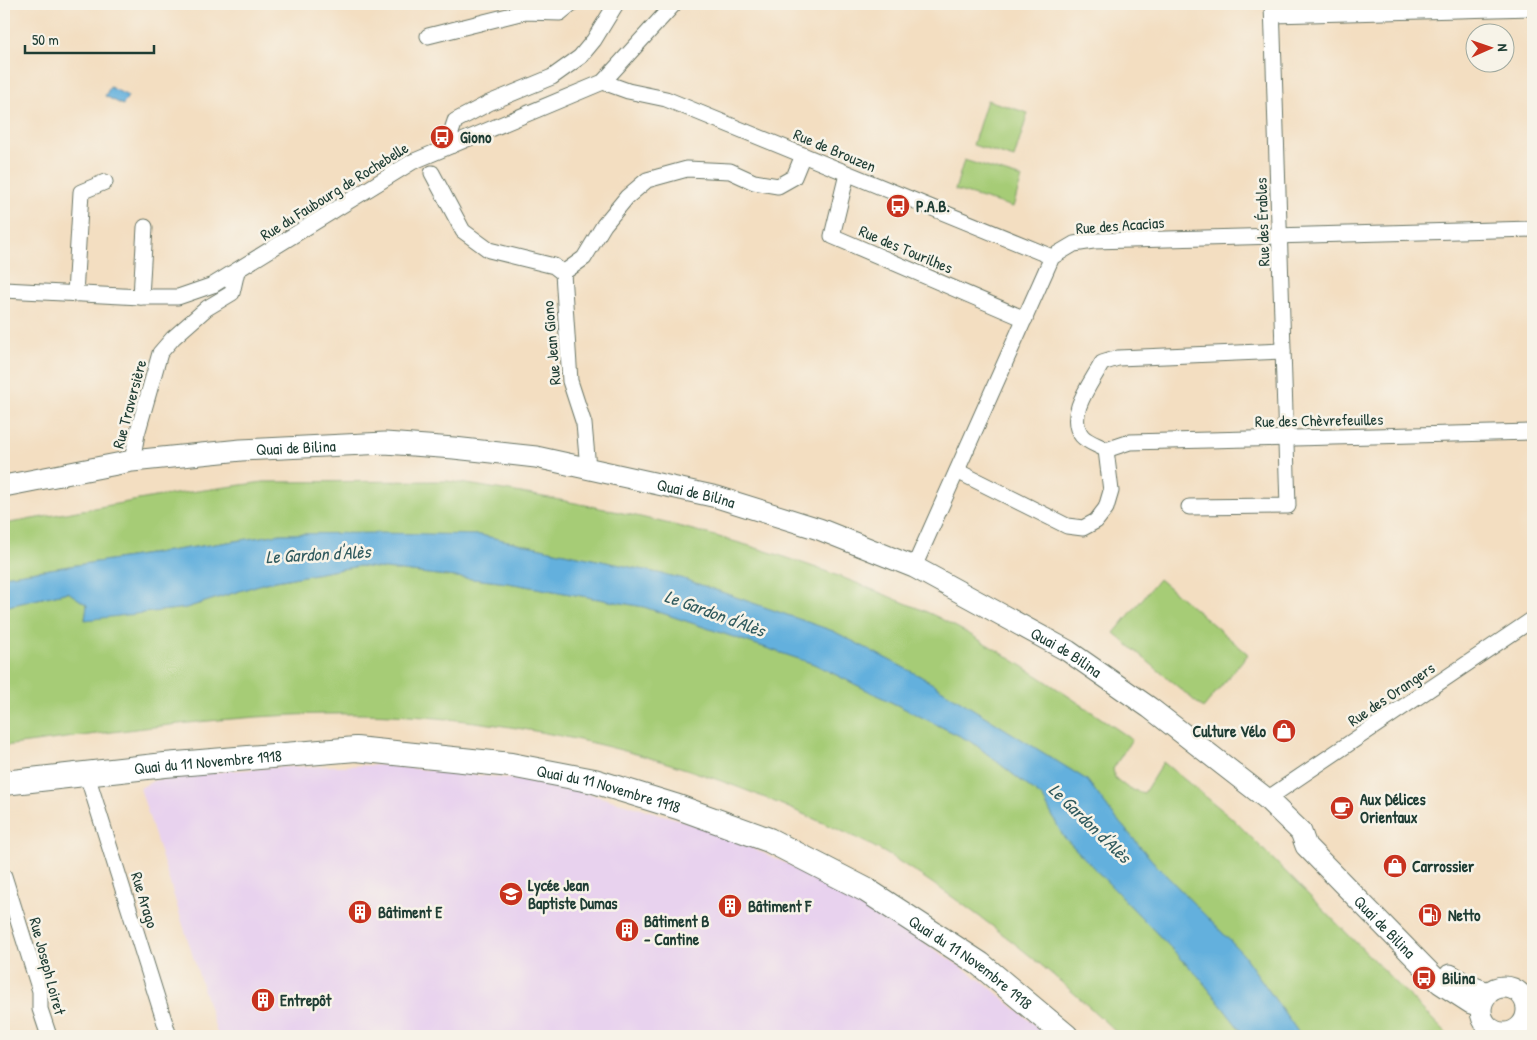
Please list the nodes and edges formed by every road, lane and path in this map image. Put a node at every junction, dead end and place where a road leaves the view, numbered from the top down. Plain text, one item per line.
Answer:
1 (571, 4) edge
2 (616, 4) edge
3 (674, 4) edge
4 (1533, 8) edge
5 (1272, 9) edge
6 (428, 36) dead end
7 (603, 82) junction
8 (453, 145) junction
9 (803, 155) junction
10 (432, 173) dead end
11 (847, 174) junction
12 (105, 182) dead end
13 (145, 226) dead end
14 (1533, 229) edge
15 (1279, 234) junction
16 (1052, 257) junction
17 (237, 271) junction
18 (563, 273) junction
19 (4, 290) edge
20 (75, 294) junction
21 (141, 297) junction
22 (1025, 319) junction
23 (1283, 351) junction
24 (1533, 432) edge
25 (1286, 438) junction
26 (1106, 450) junction
27 (132, 461) junction
28 (588, 468) junction
29 (957, 472) junction
30 (4, 486) edge
31 (1189, 507) dead end
32 (914, 567) junction
33 (1533, 619) edge
34 (87, 775) junction
35 (4, 783) edge
36 (4, 796) edge
37 (1268, 798) junction
38 (4, 876) edge
39 (1485, 999) junction
40 (1526, 1029) edge
41 (1502, 1034) edge
42 (49, 1036) edge
43 (169, 1036) edge
44 (1066, 1036) edge

1 - 6 street
2 - 8 street
3 - 7 street, Rue du Faubourg de Rochebelle
4 - 5 street
5 - 15 street, Rue des Érables
7 - 8 street, Rue du Faubourg de Rochebelle
7 - 9 street, Rue de Brouzen
8 - 17 street, Rue du Faubourg de Rochebelle
9 - 11 street, Rue de Brouzen
9 - 18 street
10 - 18 street
11 - 16 street, Rue de Brouzen
11 - 22 street, Rue des Tourilhes
12 - 20 street
13 - 21 street
14 - 15 street, Rue des Acacias
15 - 16 street, Rue des Acacias
15 - 23 street, Rue des Érables
16 - 22 street
17 - 21 street, Rue du Faubourg de Rochebelle
17 - 27 street, Rue Traversière
18 - 28 street, Rue Jean Giono
19 - 20 street, Rue du Faubourg de Rochebelle
20 - 21 street, Rue du Faubourg de Rochebelle
22 - 29 street
23 - 25 street, Rue des Érables
23 - 26 street
24 - 25 street, Rue des Chèvrefeuilles
25 - 26 street, Rue des Chèvrefeuilles
25 - 31 street, Rue des Érables
26 - 29 street
27 - 28 main road, Quai de Bilina
27 - 30 main road, Quai de Bilina
28 - 32 main road, Quai de Bilina
29 - 32 street
32 - 37 main road, Quai de Bilina
33 - 37 street, Rue des Orangers
34 - 35 main road, Quai du 11 Novembre 1918
34 - 36 main road, Quai du 11 Novembre 1918
34 - 43 street, Rue Arago
34 - 44 main road, Quai du 11 Novembre 1918
37 - 39 main road, Quai de Bilina
38 - 42 street, Rue Joseph Loiret
39 - 40 main road
39 - 41 main road
40 - 41 main road

